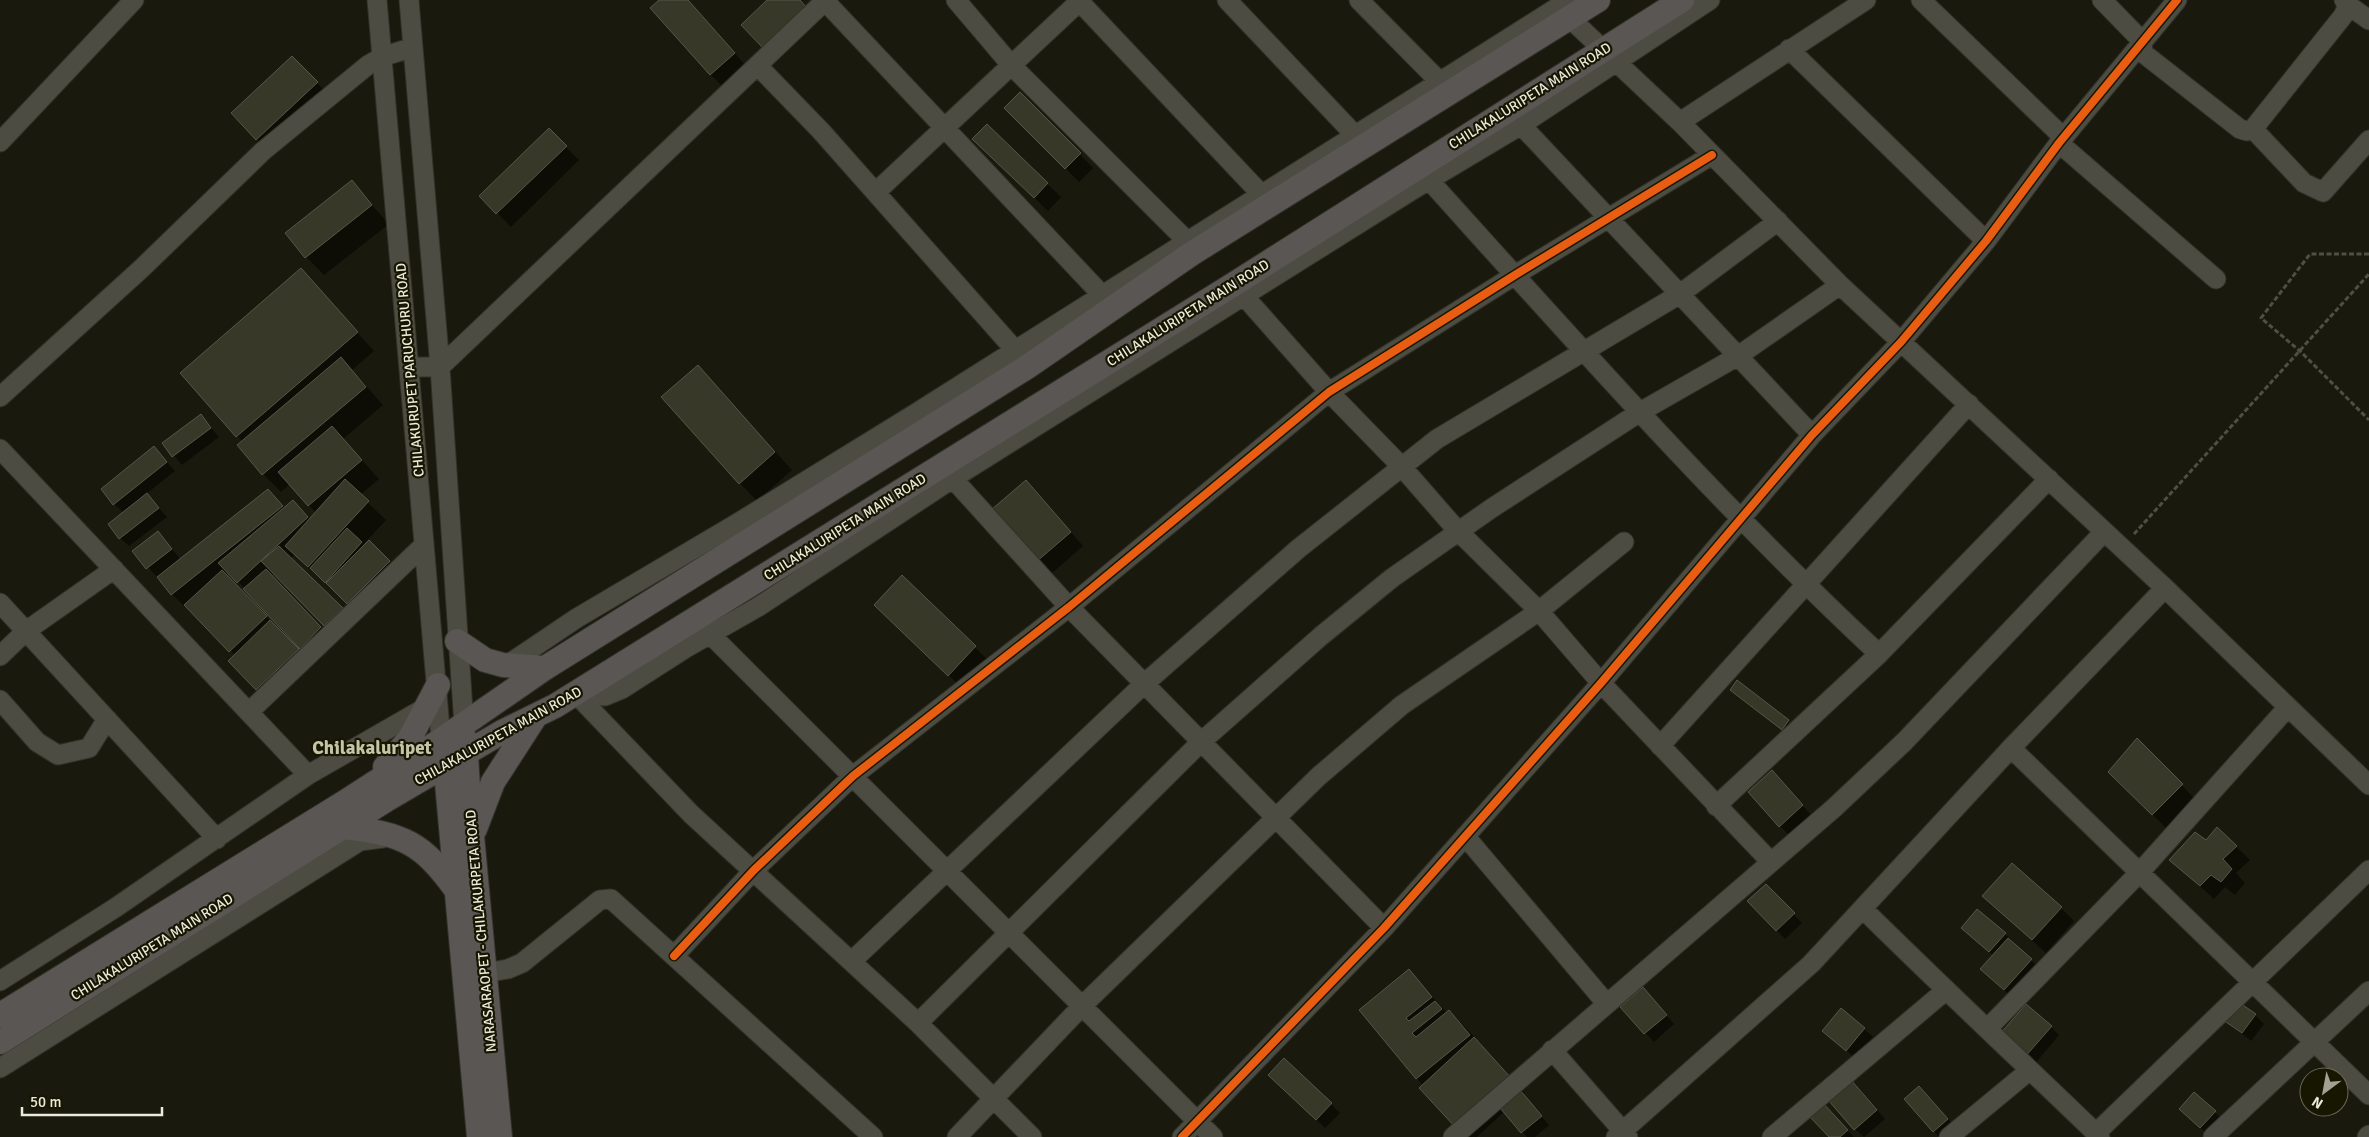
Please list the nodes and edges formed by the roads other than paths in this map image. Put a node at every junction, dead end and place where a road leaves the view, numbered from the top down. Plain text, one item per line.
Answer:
1 (134, 0) edge
2 (377, 0) edge
3 (408, 0) edge
4 (824, 0) edge
5 (956, 0) edge
6 (1080, 0) edge
7 (1227, 0) edge
8 (1359, 0) edge
9 (1598, 0) edge
10 (1682, 0) edge
11 (1710, 0) edge
12 (1866, 0) edge
13 (1921, 0) edge
14 (2102, 0) edge
15 (2177, 0) edge
16 (2346, 2) edge
17 (1562, 6) edge
18 (2369, 20) edge
19 (2142, 40) junction
20 (413, 47) junction
21 (1789, 49) junction
22 (1611, 56) junction
23 (382, 57) junction
24 (758, 66) junction
25 (1012, 66) junction
26 (1440, 82) junction
27 (1680, 122) junction
28 (1521, 125) junction
29 (2253, 129) junction
30 (944, 130) junction
31 (1354, 134) junction
32 (2369, 140) edge
33 (2062, 141) junction
34 (0, 142) edge
35 (1712, 155) junction
36 (1429, 180) junction
37 (876, 192) junction
38 (1262, 195) junction
39 (1610, 218) junction
40 (1778, 222) junction
41 (1986, 240) junction
42 (1187, 241) junction
43 (1515, 274) junction
44 (2216, 279) dead end
45 (1840, 284) junction
46 (1680, 294) junction
47 (1103, 296) junction
48 (1244, 296) junction
49 (1902, 342) junction
50 (1015, 350) junction
51 (1584, 351) junction
52 (1738, 356) junction
53 (440, 366) junction
54 (410, 367) junction
55 (1329, 392) junction
56 (0, 398) edge
57 (1969, 404) junction
58 (1640, 412) junction
59 (1812, 435) junction
60 (0, 449) edge
61 (1402, 467) junction
62 (948, 473) junction
63 (2049, 479) junction
64 (1742, 519) junction
65 (1457, 530) junction
66 (2104, 532) junction
67 (1624, 542) dead end
68 (424, 545) junction
69 (114, 569) junction
70 (1806, 586) junction
71 (2164, 588) junction
72 (0, 603) edge
73 (1068, 607) junction
74 (1539, 611) junction
75 (26, 631) junction
76 (710, 634) junction
77 (457, 641) junction
78 (1879, 654) junction
79 (0, 656) edge
80 (507, 665) junction
81 (545, 668) junction
82 (1601, 683) junction
83 (1144, 684) junction
84 (574, 695) junction
85 (433, 696) junction
86 (0, 700) edge
87 (2288, 707) junction
88 (249, 712) junction
89 (535, 717) junction
90 (107, 719) junction
91 (464, 725) junction
92 (441, 740) junction
93 (1201, 742) junction
94 (1660, 746) junction
95 (2011, 748) junction
96 (466, 752) junction
97 (447, 765) junction
98 (308, 775) junction
99 (853, 776) junction
100 (2369, 786) edge
101 (366, 789) junction
102 (1716, 806) junction
103 (1275, 817) junction
104 (344, 826) junction
105 (394, 836) junction
106 (1465, 836) junction
107 (217, 839) junction
108 (472, 839) junction
109 (1770, 861) junction
110 (754, 870) junction
111 (2369, 870) edge
112 (948, 871) junction
113 (2140, 872) junction
114 (458, 893) junction
115 (1863, 909) junction
116 (1384, 928) junction
117 (1009, 932) junction
118 (674, 956) junction
119 (852, 961) junction
120 (475, 975) junction
121 (0, 981) edge
122 (2254, 982) junction
123 (1945, 991) junction
124 (2369, 991) edge
125 (1606, 1003) junction
126 (1082, 1006) junction
127 (0, 1015) edge
128 (918, 1023) junction
129 (1988, 1028) junction
130 (2314, 1041) junction
131 (0, 1042) edge
132 (1552, 1050) junction
133 (0, 1068) edge
134 (2030, 1070) junction
135 (2369, 1095) edge
136 (992, 1099) junction
137 (1197, 1122) junction
138 (1622, 1135) edge
139 (2098, 1135) edge
140 (479, 1137) edge
141 (500, 1137) edge
142 (872, 1137) edge
143 (957, 1137) edge
144 (1032, 1137) edge
145 (1182, 1137) edge
146 (1213, 1137) edge
147 (1453, 1137) edge
148 (1772, 1137) edge
149 (1949, 1137) edge
150 (2213, 1137) edge

1 - 34 street
2 - 23 street, CHILAKURUPET PARUCHURU ROAD
3 - 20 street, CHILAKURUPET PARUCHURU ROAD
4 - 24 street
4 - 30 street
5 - 25 street
6 - 25 street
6 - 38 street
7 - 31 street
8 - 26 street
9 - 17 main road, CHILAKALURIPETA MAIN ROAD
10 - 22 main road, CHILAKALURIPETA MAIN ROAD
11 - 22 street
12 - 21 street
13 - 33 street
14 - 19 street
15 - 19 street
16 - 18 street
16 - 29 street
17 - 22 street
17 - 26 street
17 - 81 main road, CHILAKALURIPETA MAIN ROAD
19 - 29 street
19 - 33 street
20 - 23 street
20 - 53 street, CHILAKURUPET PARUCHURU ROAD
21 - 27 street
21 - 41 street
22 - 27 street
22 - 28 street
22 - 62 main road, CHILAKALURIPETA MAIN ROAD
23 - 54 street, CHILAKURUPET PARUCHURU ROAD
23 - 56 street
24 - 37 street
24 - 53 street
25 - 30 street
25 - 42 street
26 - 31 street
27 - 35 street
28 - 36 street
28 - 39 street
29 - 32 street
30 - 37 street
30 - 47 street
31 - 38 street
33 - 41 street
33 - 44 street
35 - 39 street
35 - 40 street
36 - 43 street
36 - 48 street
37 - 50 street
38 - 42 street
39 - 43 street
39 - 46 street
40 - 45 street
40 - 46 street
41 - 49 street
42 - 47 street
43 - 51 street
43 - 55 street
45 - 49 street
45 - 52 street
46 - 51 street
46 - 52 street
47 - 50 street
48 - 55 street
48 - 62 street
49 - 57 street
49 - 59 street
50 - 80 street
51 - 58 street
51 - 61 street
52 - 58 street
52 - 59 street
53 - 54 street
53 - 77 street, CHILAKURUPET PARUCHURU ROAD
54 - 68 street, CHILAKURUPET PARUCHURU ROAD
55 - 61 street
55 - 73 street
57 - 63 street
57 - 70 street
58 - 64 street
58 - 65 street
59 - 64 street
60 - 69 street
61 - 65 street
61 - 83 street
62 - 73 street
62 - 76 street
62 - 84 main road, CHILAKALURIPETA MAIN ROAD
63 - 66 street
63 - 78 street
64 - 70 street
64 - 82 street
65 - 74 street
65 - 93 street
66 - 71 street
66 - 109 street
67 - 74 street
68 - 85 street, CHILAKURUPET PARUCHURU ROAD
68 - 88 street
69 - 75 street
69 - 88 street
70 - 78 street
70 - 94 street
71 - 87 street
71 - 95 street
72 - 75 street
73 - 83 street
73 - 99 street
74 - 82 street
74 - 103 street
75 - 79 street
75 - 90 street
76 - 84 street
76 - 99 street
77 - 80 main road
77 - 91 street, CHILAKURUPET PARUCHURU ROAD
78 - 102 street
80 - 81 main road
81 - 91 main road, CHILAKALURIPETA MAIN ROAD
82 - 94 street
82 - 106 street
83 - 93 street
83 - 112 street
84 - 89 main road, CHILAKALURIPETA MAIN ROAD
84 - 110 street
85 - 92 street, CHILAKURUPET PARUCHURU ROAD
85 - 98 street
85 - 101 main road
86 - 90 street
87 - 100 street
87 - 113 street
88 - 98 street
89 - 96 main road, CHILAKALURIPETA MAIN ROAD
89 - 108 main road
90 - 107 street
91 - 92 main road, CHILAKALURIPETA MAIN ROAD
91 - 96 main road, NARASARAOPET - CHILAKURPETA ROAD
92 - 97 main road, NARASARAOPET - CHILAKURPETA ROAD
92 - 101 main road, CHILAKALURIPETA MAIN ROAD
93 - 103 street
93 - 117 street
94 - 102 street
95 - 113 street
95 - 115 street
96 - 97 main road, CHILAKALURIPETA MAIN ROAD
96 - 108 main road, NARASARAOPET - CHILAKURPETA ROAD
97 - 104 main road, CHILAKALURIPETA MAIN ROAD
97 - 114 main road, NARASARAOPET - CHILAKURPETA ROAD
98 - 107 street
99 - 110 street
99 - 112 street
101 - 127 main road, CHILAKALURIPETA MAIN ROAD
102 - 109 street
103 - 116 street
103 - 126 street
104 - 105 main road
104 - 131 main road, CHILAKALURIPETA MAIN ROAD
105 - 114 main road
105 - 133 street
106 - 116 street
106 - 125 street
107 - 121 street
108 - 120 main road, NARASARAOPET - CHILAKURPETA ROAD
109 - 125 street
110 - 118 street
110 - 119 street
111 - 122 street
112 - 117 street
112 - 119 street
113 - 122 street
113 - 129 street
114 - 120 main road, NARASARAOPET - CHILAKURPETA ROAD
115 - 123 street
115 - 138 street
116 - 137 street
117 - 126 street
117 - 128 street
118 - 120 street
118 - 142 street
119 - 128 street
120 - 140 main road, NARASARAOPET - CHILAKURPETA ROAD
120 - 141 main road, NARASARAOPET - CHILAKURPETA ROAD
122 - 130 street
122 - 139 street
123 - 129 street
123 - 148 street
124 - 130 street
125 - 132 street
126 - 136 street
126 - 137 street
128 - 136 street
129 - 134 street
130 - 135 street
130 - 150 street
132 - 138 street
132 - 147 street
134 - 139 street
134 - 149 street
136 - 143 street
136 - 144 street
137 - 145 street
137 - 146 street

